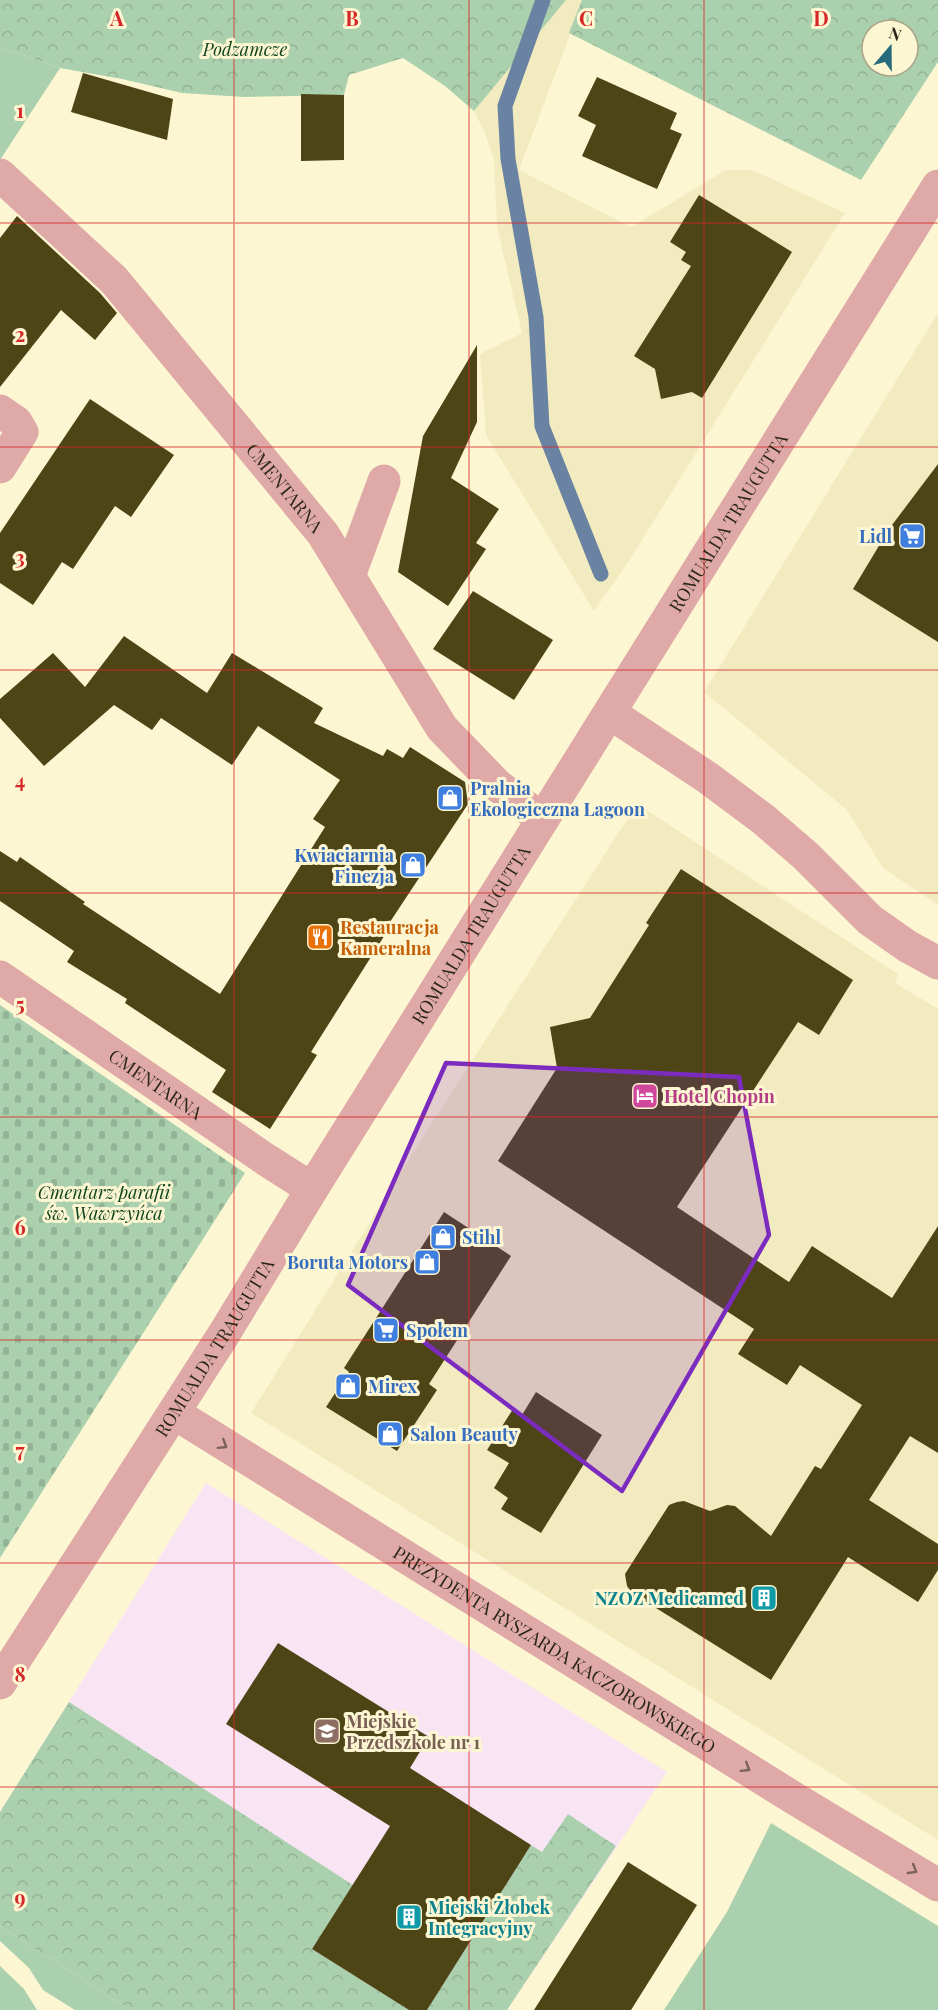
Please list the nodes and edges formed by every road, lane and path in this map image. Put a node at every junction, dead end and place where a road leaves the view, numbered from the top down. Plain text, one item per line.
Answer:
1 (0, 175) edge
2 (938, 186) edge
3 (0, 411) edge
4 (0, 467) edge
5 (384, 481) dead end
6 (349, 576) junction
7 (610, 713) junction
8 (542, 819) junction
9 (938, 963) edge
10 (0, 977) edge
11 (312, 1189) junction
12 (174, 1413) junction
13 (0, 1683) edge
14 (938, 1885) edge

1 - 6 street, CMENTARNA
2 - 7 street, ROMUALDA TRAUGUTTA
3 - 4 street
5 - 6 street
6 - 8 street, CMENTARNA
7 - 8 street, ROMUALDA TRAUGUTTA
7 - 9 street
8 - 11 street, ROMUALDA TRAUGUTTA
10 - 11 street, CMENTARNA
11 - 12 street, ROMUALDA TRAUGUTTA
12 - 13 street, ROMUALDA TRAUGUTTA
12 -> 14 street, PREZYDENTA RYSZARDA KACZOROWSKIEGO

